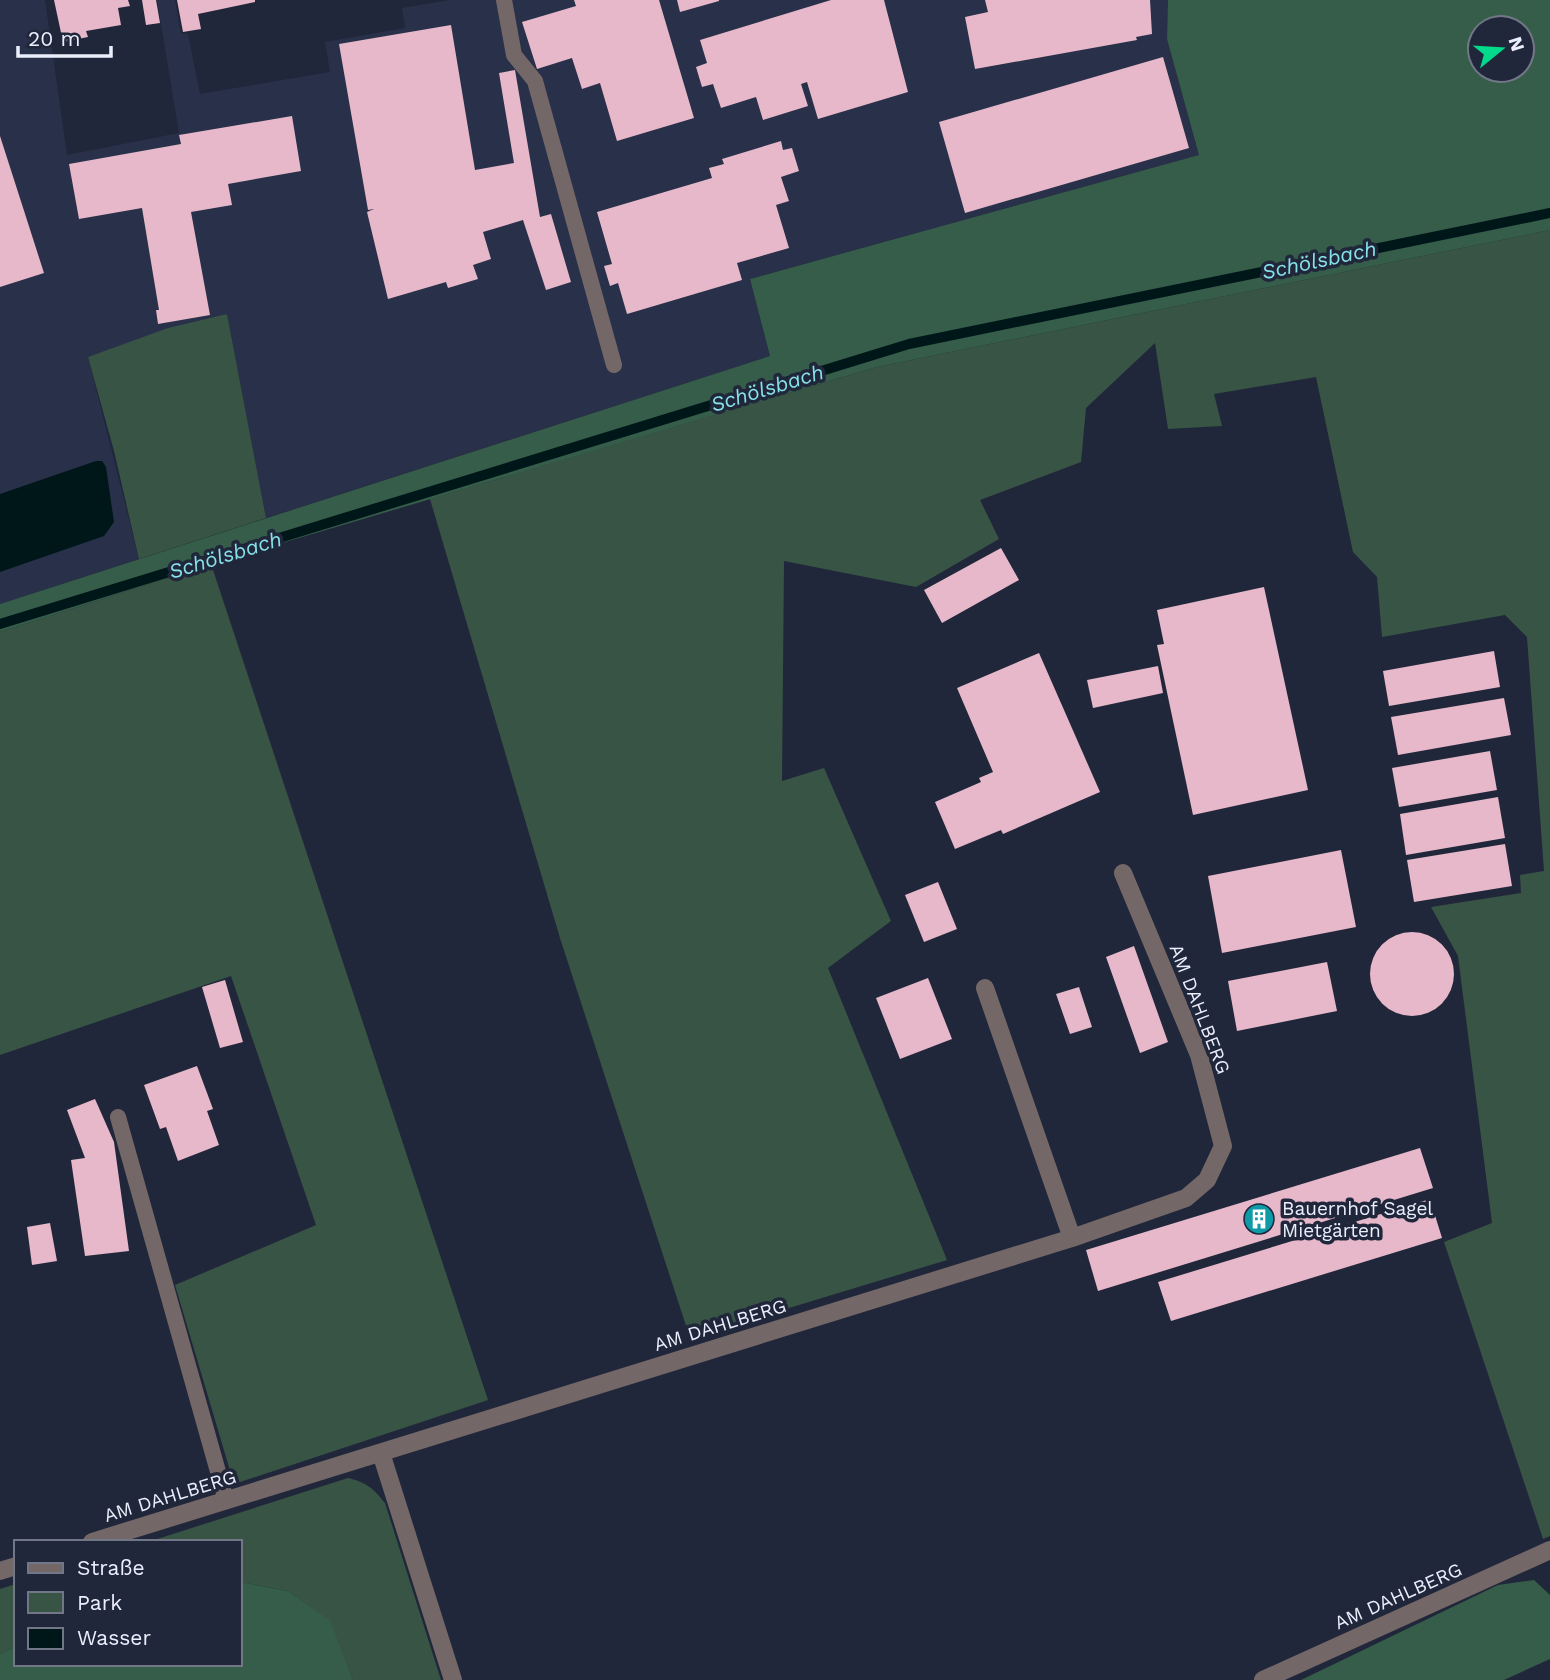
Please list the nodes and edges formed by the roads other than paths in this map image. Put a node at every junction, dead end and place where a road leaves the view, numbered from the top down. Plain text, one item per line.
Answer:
1 (504, 0) edge
2 (614, 365) dead end
3 (1123, 873) dead end
4 (985, 988) dead end
5 (118, 1117) dead end
6 (1072, 1238) junction
7 (381, 1453) junction
8 (226, 1500) junction
9 (98, 1540) edge
10 (1550, 1550) edge
11 (453, 1680) edge
12 (1263, 1680) edge

1 - 2 lane
3 - 6 street, AM DAHLBERG
4 - 6 street
5 - 8 lane
6 - 7 street, AM DAHLBERG
7 - 8 street, AM DAHLBERG
7 - 11 street
8 - 9 street, AM DAHLBERG
10 - 12 street, AM DAHLBERG

